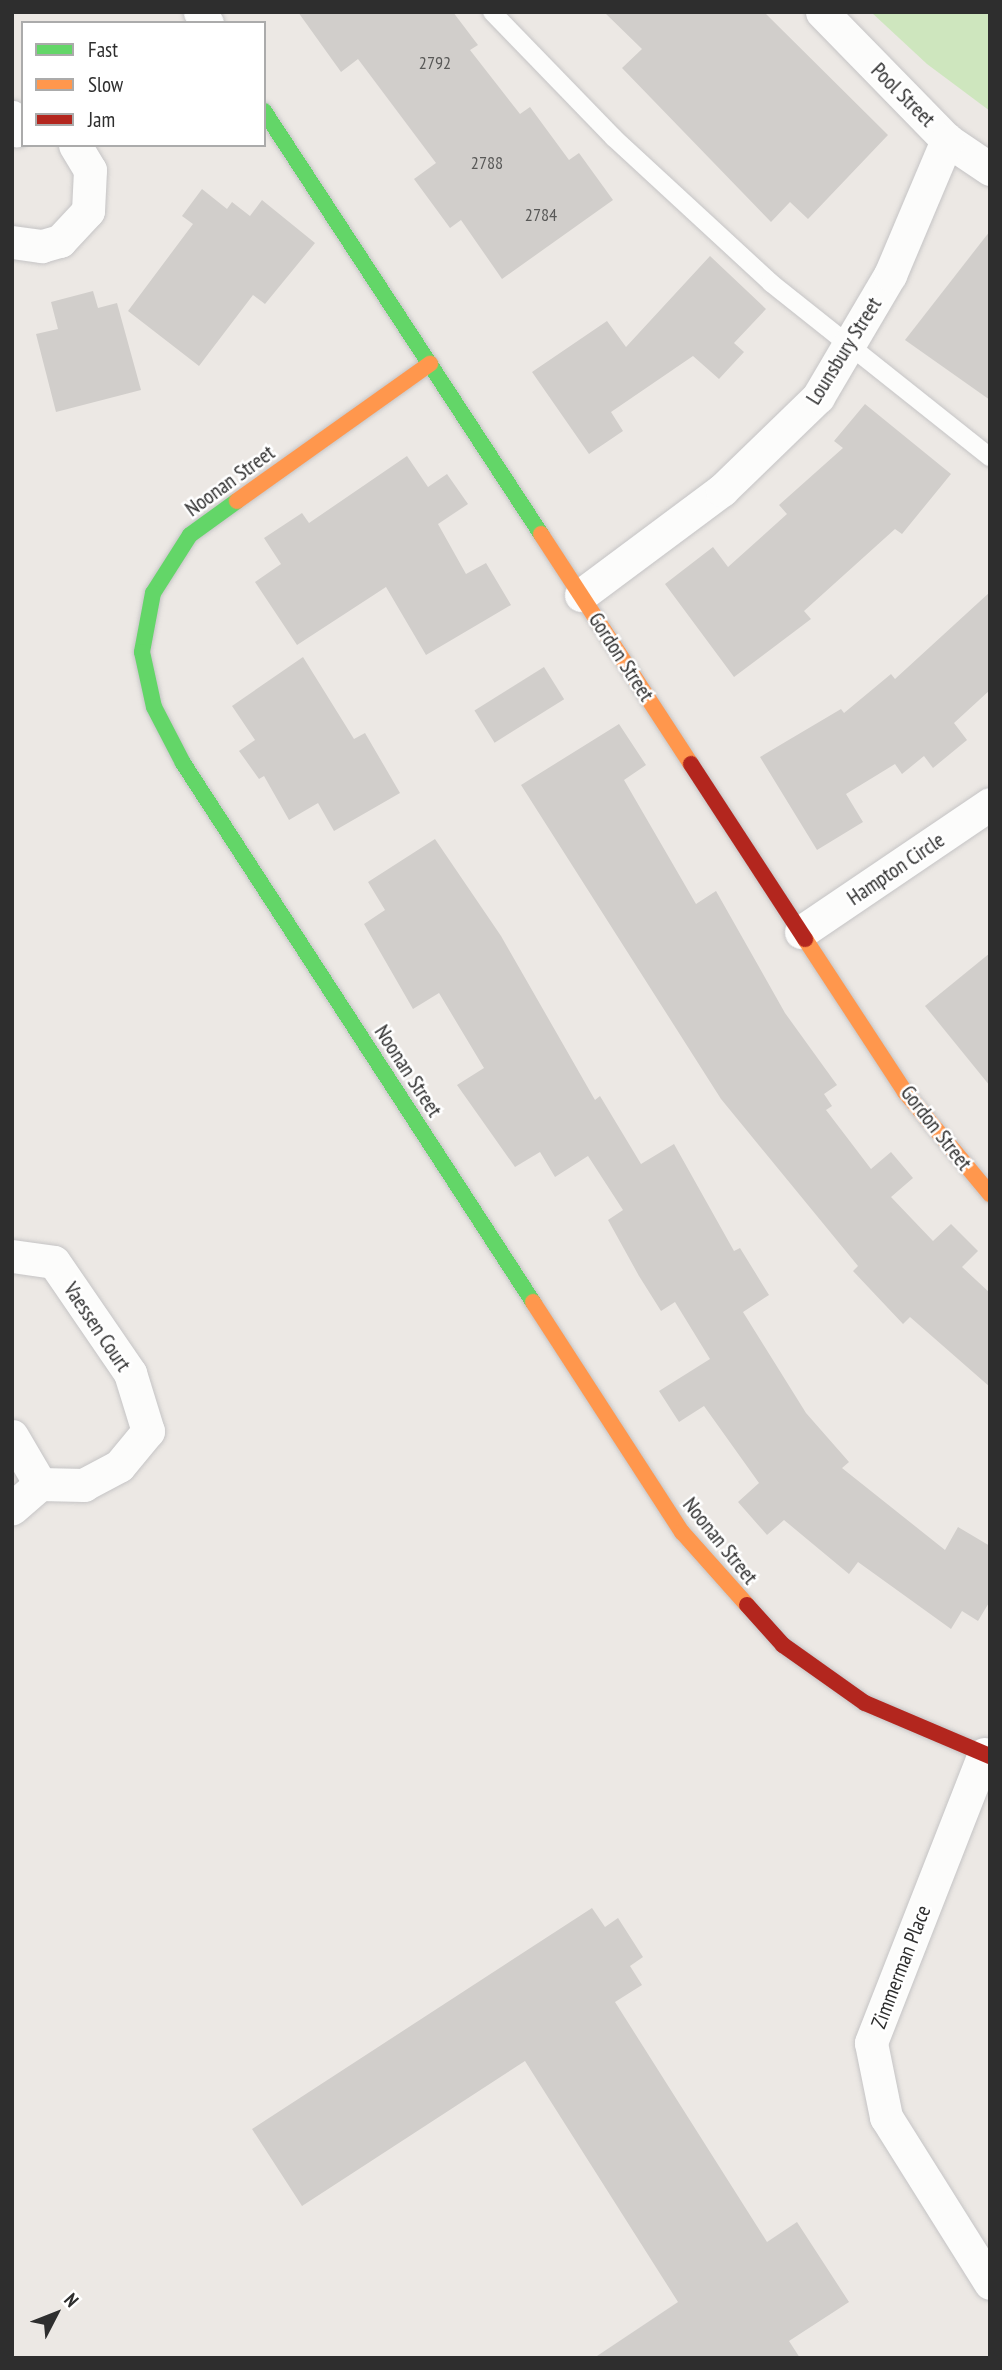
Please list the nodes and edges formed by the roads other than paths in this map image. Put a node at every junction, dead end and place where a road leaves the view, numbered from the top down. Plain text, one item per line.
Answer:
1 (492, 12) edge
2 (822, 12) edge
3 (266, 114) edge
4 (947, 139) junction
5 (76, 147) edge
6 (990, 169) edge
7 (12, 242) edge
8 (850, 349) junction
9 (430, 364) junction
10 (990, 457) edge
11 (580, 595) junction
12 (990, 804) edge
13 (801, 932) junction
14 (990, 1194) edge
15 (12, 1256) edge
16 (12, 1436) edge
17 (40, 1484) junction
18 (12, 1508) edge
19 (987, 1755) edge
20 (990, 2283) edge

1 - 8 lane
2 - 4 street, Pool Street
3 - 9 street, Gordon Street
4 - 6 street, Pool Street
4 - 8 street, Lounsbury Street
5 - 7 street
8 - 10 lane
8 - 11 street, Lounsbury Street
9 - 11 street, Gordon Street
9 - 19 street, Noonan Street
11 - 13 street, Gordon Street
12 - 13 street, Hampton Circle
13 - 14 street, Gordon Street
15 - 17 street, Vaessen Court
16 - 17 street
17 - 18 street
19 - 20 street, Zimmerman Place

